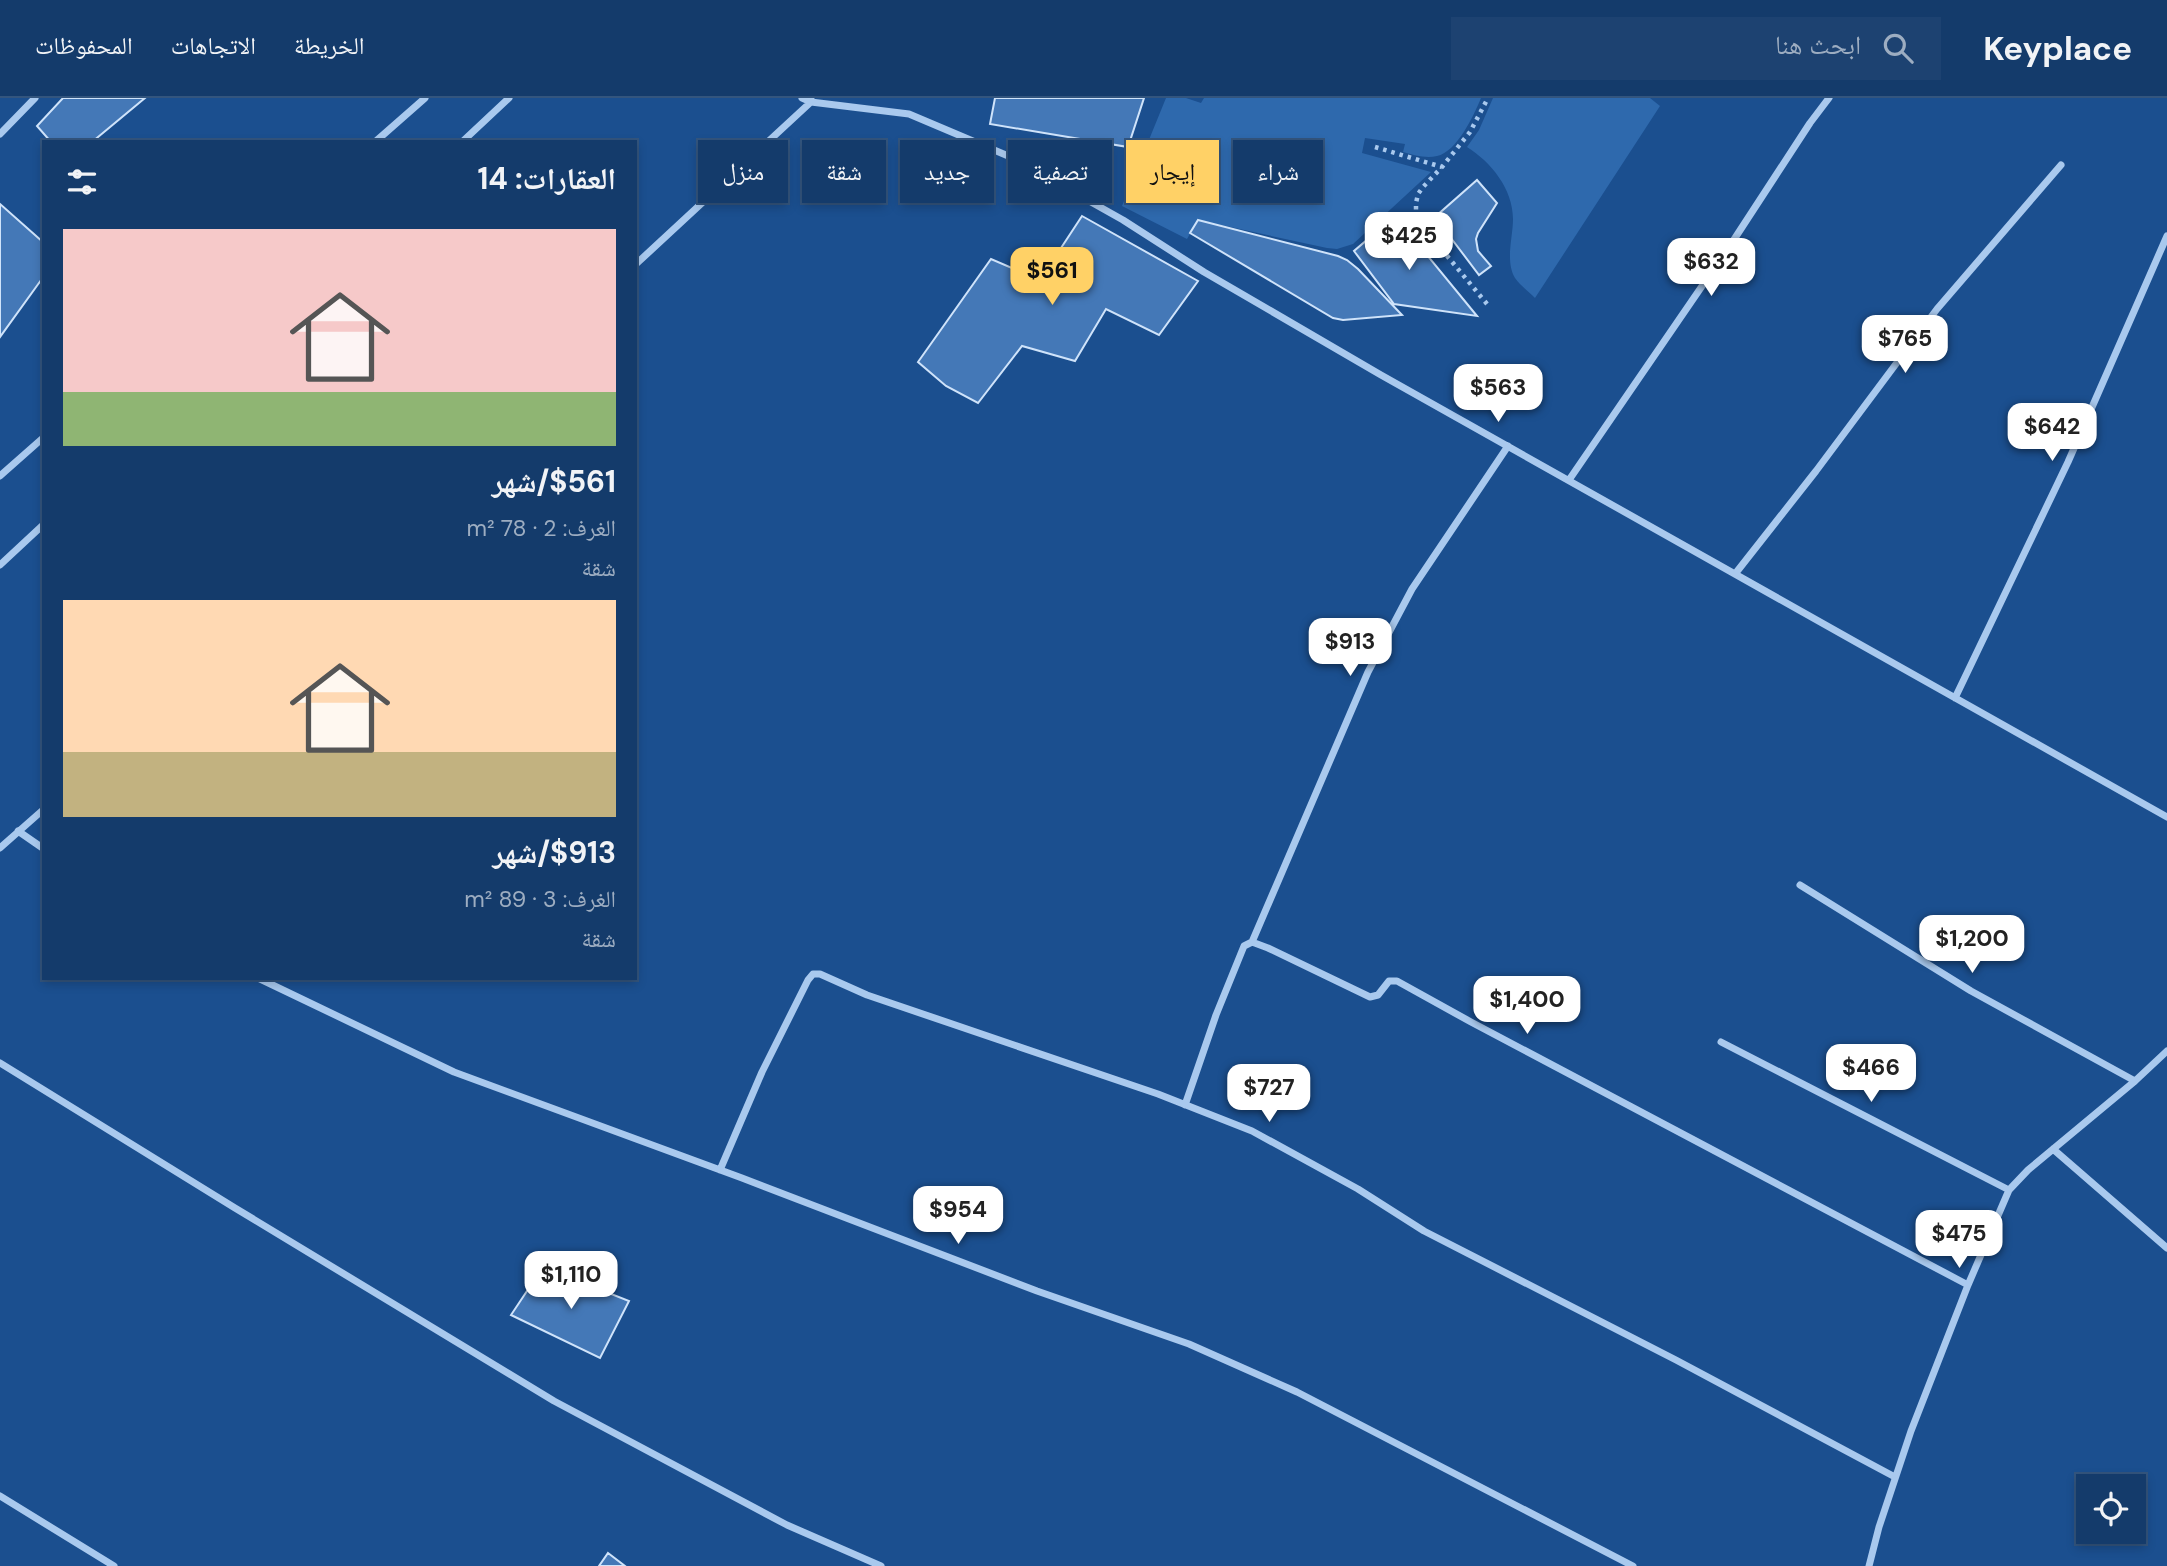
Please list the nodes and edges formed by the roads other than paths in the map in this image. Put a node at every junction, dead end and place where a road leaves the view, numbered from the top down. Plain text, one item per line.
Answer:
1 (35, 98) edge
2 (425, 98) edge
3 (509, 98) edge
4 (802, 98) edge
5 (1829, 98) edge
6 (812, 100) edge
7 (0, 134) edge
8 (377, 140) edge
9 (464, 140) edge
10 (2061, 164) dead end
11 (2167, 236) edge
12 (637, 263) edge
13 (42, 439) edge
14 (1508, 446) junction
15 (0, 476) edge
16 (1569, 480) junction
17 (42, 526) edge
18 (0, 565) edge
19 (1735, 574) junction
20 (1955, 698) junction
21 (42, 811) edge
22 (2167, 817) edge
23 (18, 831) junction
24 (0, 848) edge
25 (42, 848) edge
26 (1800, 885) dead end
27 (1252, 942) junction
28 (262, 980) edge
29 (1721, 1042) dead end
30 (2167, 1051) edge
31 (0, 1063) edge
32 (2135, 1081) junction
33 (1185, 1105) junction
34 (2053, 1149) junction
35 (720, 1170) junction
36 (2009, 1190) junction
37 (2167, 1248) edge
38 (1968, 1285) junction
39 (1895, 1477) junction
40 (0, 1496) edge
41 (114, 1566) edge
42 (881, 1566) edge
43 (1633, 1566) edge
44 (1869, 1566) edge

1 - 7 street
2 - 8 street
3 - 9 street
4 - 6 street
5 - 16 street
6 - 12 street
6 - 14 street
10 - 19 street
11 - 20 street
13 - 15 street
14 - 16 street
14 - 27 street
16 - 19 street
17 - 18 street
19 - 20 street
20 - 22 street
21 - 23 street
23 - 24 street
23 - 25 street
26 - 32 street
27 - 33 street
27 - 38 street
28 - 35 street
29 - 36 street
30 - 32 street
31 - 42 street
32 - 34 street
33 - 35 street
33 - 39 street
34 - 36 street
34 - 37 street
35 - 43 street
36 - 38 street
38 - 39 street
39 - 44 street
40 - 41 street

